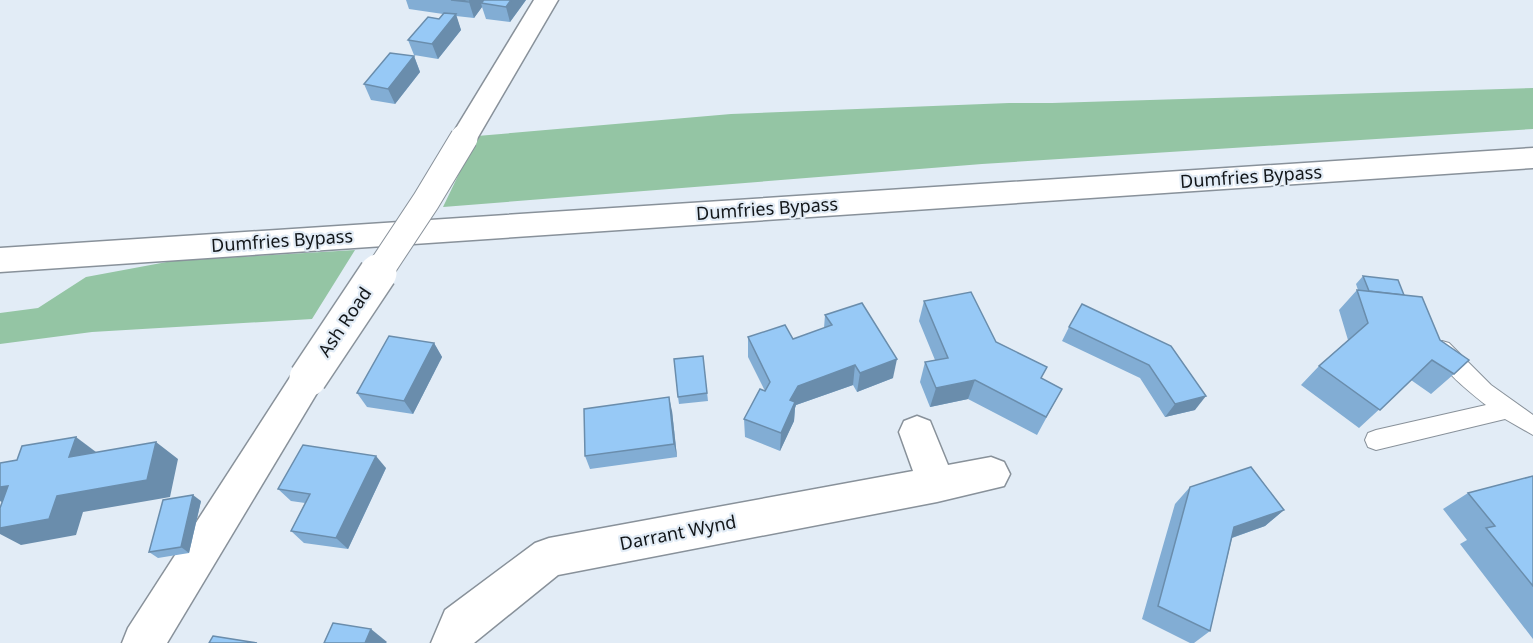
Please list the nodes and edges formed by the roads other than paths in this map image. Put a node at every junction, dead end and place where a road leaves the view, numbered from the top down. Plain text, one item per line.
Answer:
1 (546, 0) edge
2 (1533, 158) edge
3 (0, 260) edge
4 (1427, 329) edge
5 (1506, 410) junction
6 (1533, 426) edge
7 (917, 432) dead end
8 (1376, 440) dead end
9 (991, 474) dead end
10 (937, 485) junction
11 (143, 643) edge
12 (452, 643) edge

1 - 11 main road, Ash Road, bridge
2 - 3 main road, Dumfries Bypass
4 - 5 lane
5 - 6 lane
5 - 8 lane
7 - 10 main road
9 - 10 main road, Darrant Wynd
10 - 12 main road, Darrant Wynd

